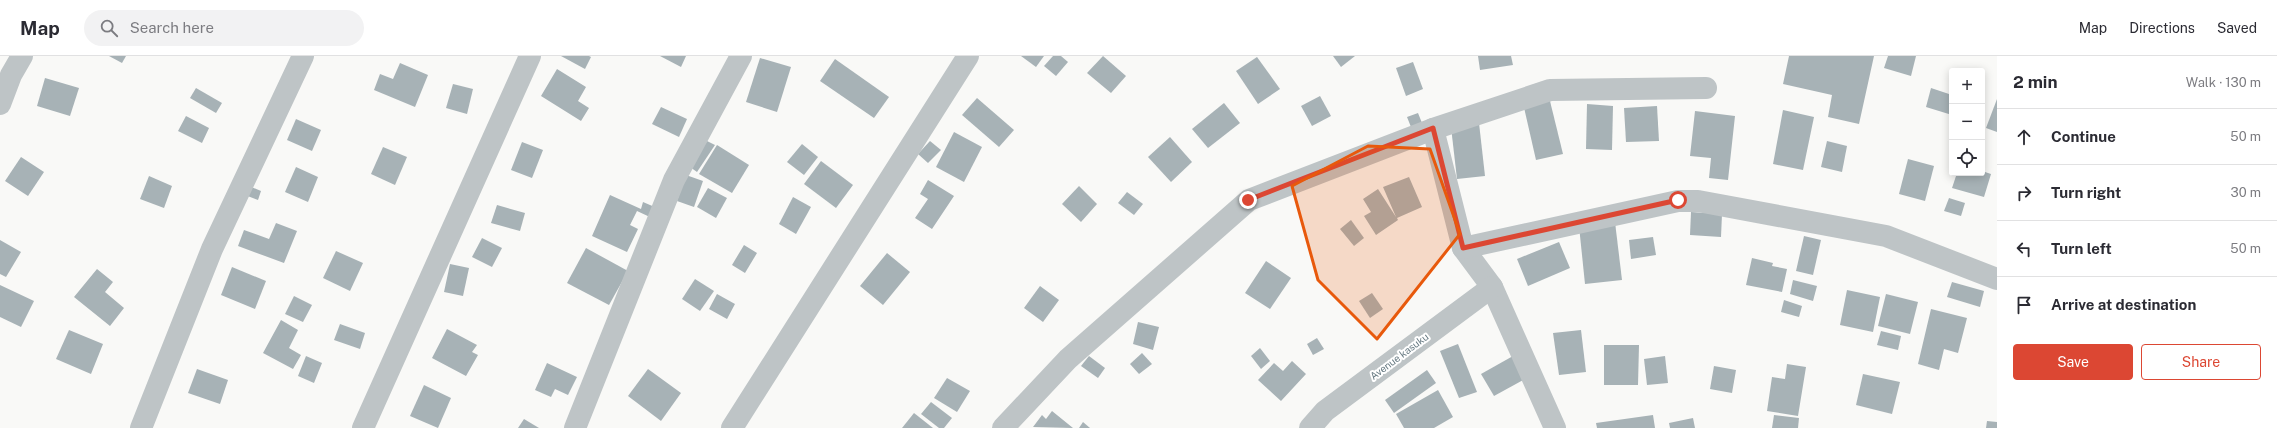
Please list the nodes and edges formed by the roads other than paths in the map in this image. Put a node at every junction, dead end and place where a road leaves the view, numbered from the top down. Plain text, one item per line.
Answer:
1 (22, 56) edge
2 (303, 56) edge
3 (530, 56) edge
4 (741, 56) edge
5 (968, 56) edge
6 (1706, 88) dead end
7 (0, 104) edge
8 (1433, 128) junction
9 (1463, 248) junction
10 (1997, 279) edge
11 (1492, 287) junction
12 (140, 428) edge
13 (363, 428) edge
14 (575, 428) edge
15 (732, 428) edge
16 (1003, 428) edge
17 (1310, 428) edge
18 (1555, 428) edge

1 - 7 street
2 - 12 street
3 - 13 street
4 - 14 street
5 - 15 street
6 - 8 street
8 - 9 street
8 - 16 street
9 - 10 street
9 - 11 street
11 - 17 street, Avenue kasuku
11 - 18 street

